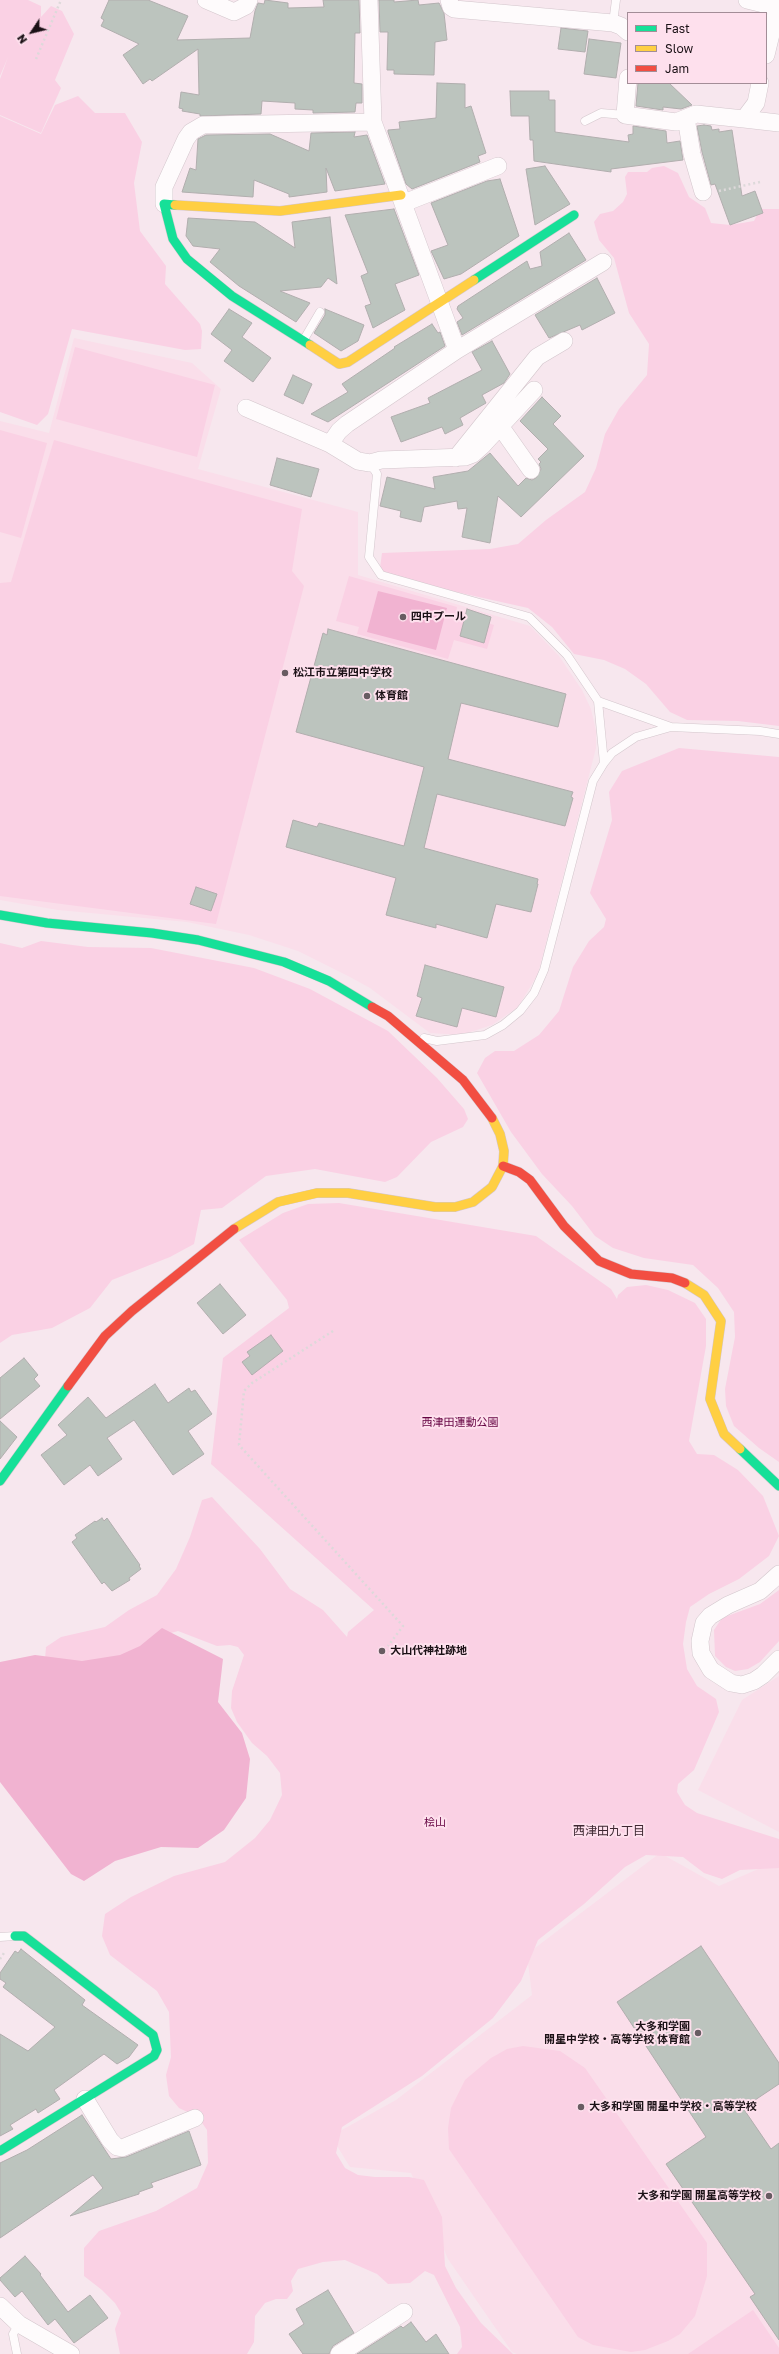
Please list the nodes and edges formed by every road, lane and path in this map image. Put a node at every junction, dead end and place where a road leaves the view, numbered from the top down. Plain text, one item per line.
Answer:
1 (62, 0) edge
2 (206, 0) edge
3 (249, 0) edge
4 (369, 0) edge
5 (449, 0) edge
6 (616, 0) edge
7 (747, 0) edge
8 (778, 4) edge
9 (613, 23) junction
10 (627, 31) edge
11 (767, 51) edge
12 (36, 59) dead end
13 (628, 84) edge
14 (760, 84) edge
15 (625, 116) junction
16 (686, 118) junction
17 (744, 119) junction
18 (586, 121) dead end
19 (372, 122) junction
20 (779, 123) edge
21 (498, 166) dead end
22 (760, 182) dead end
23 (703, 192) joint
24 (403, 199) junction
25 (164, 204) junction
26 (574, 215) dead end
27 (603, 262) dead end
28 (440, 303) junction
29 (320, 312) dead end
30 (303, 341) junction
31 (564, 341) dead end
32 (457, 350) junction
33 (534, 390) dead end
34 (246, 408) dead end
35 (500, 426) junction
36 (330, 444) junction
37 (456, 458) junction
38 (370, 463) junction
39 (531, 470) dead end
40 (598, 701) junction
41 (671, 727) junction
42 (779, 734) edge
43 (604, 762) junction
44 (0, 915) edge
45 (413, 1035) junction
46 (502, 1166) junction
47 (333, 1331) dead end
48 (0, 1481) edge
49 (779, 1486) edge
50 (779, 1574) edge
51 (388, 1646) dead end
52 (779, 1659) edge
53 (15, 1936) joint
54 (0, 1937) edge
55 (85, 2099) junction
56 (195, 2118) dead end
57 (0, 2151) edge
58 (0, 2306) edge
59 (404, 2312) dead end
60 (19, 2324) junction
61 (18, 2354) edge
62 (71, 2354) edge
63 (339, 2354) edge

1 - 12 path
2 - 3 street
4 - 19 street
5 - 9 street
6 - 9 lane
7 - 8 street
8 - 11 street
9 - 10 street
13 - 15 street
14 - 17 street
15 - 16 street
15 - 18 lane
16 - 17 street
16 - 23 street
17 - 20 street
19 - 24 street
19 - 25 street
21 - 24 street
22 - 23 path
24 - 25 street
24 - 28 street
25 - 30 street
26 - 28 street
27 - 32 street
28 - 30 street
28 - 32 street
29 - 30 lane
31 - 37 street
32 - 36 street
33 - 35 street
34 - 36 street
35 - 37 street
35 - 39 street
36 - 38 street
37 - 38 street
38 - 40 lane
40 - 41 lane
40 - 43 lane
41 - 42 lane
41 - 43 lane
43 - 45 lane
44 - 45 street
45 - 46 street
46 - 48 street
46 - 49 street
47 - 51 path
50 - 52 street
53 - 54 lane
53 - 55 street
55 - 56 street
55 - 57 street
58 - 60 street
59 - 63 street
60 - 61 lane
60 - 62 street

